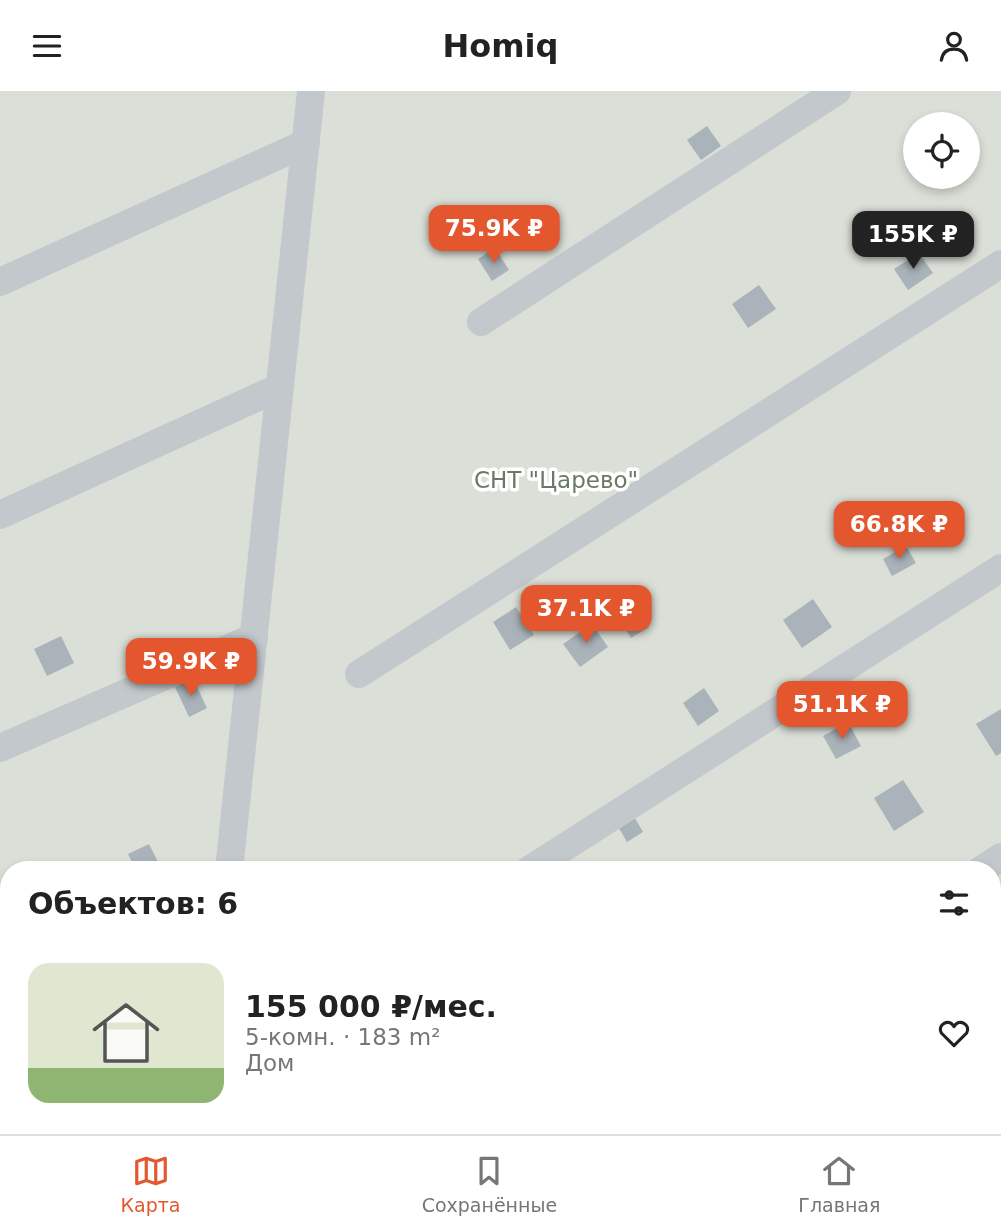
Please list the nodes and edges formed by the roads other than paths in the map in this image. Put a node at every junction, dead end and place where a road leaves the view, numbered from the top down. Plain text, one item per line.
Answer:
1 (311, 91) edge
2 (837, 91) edge
3 (306, 143) junction
4 (1001, 264) edge
5 (0, 282) edge
6 (481, 322) dead end
7 (280, 387) junction
8 (0, 515) edge
9 (1001, 568) edge
10 (254, 637) junction
11 (359, 674) dead end
12 (0, 748) edge
13 (230, 861) edge
14 (543, 861) edge

1 - 3 street
2 - 6 street
3 - 5 street
3 - 7 street
4 - 11 street
7 - 8 street
7 - 10 street
9 - 14 street
10 - 12 street
10 - 13 street

